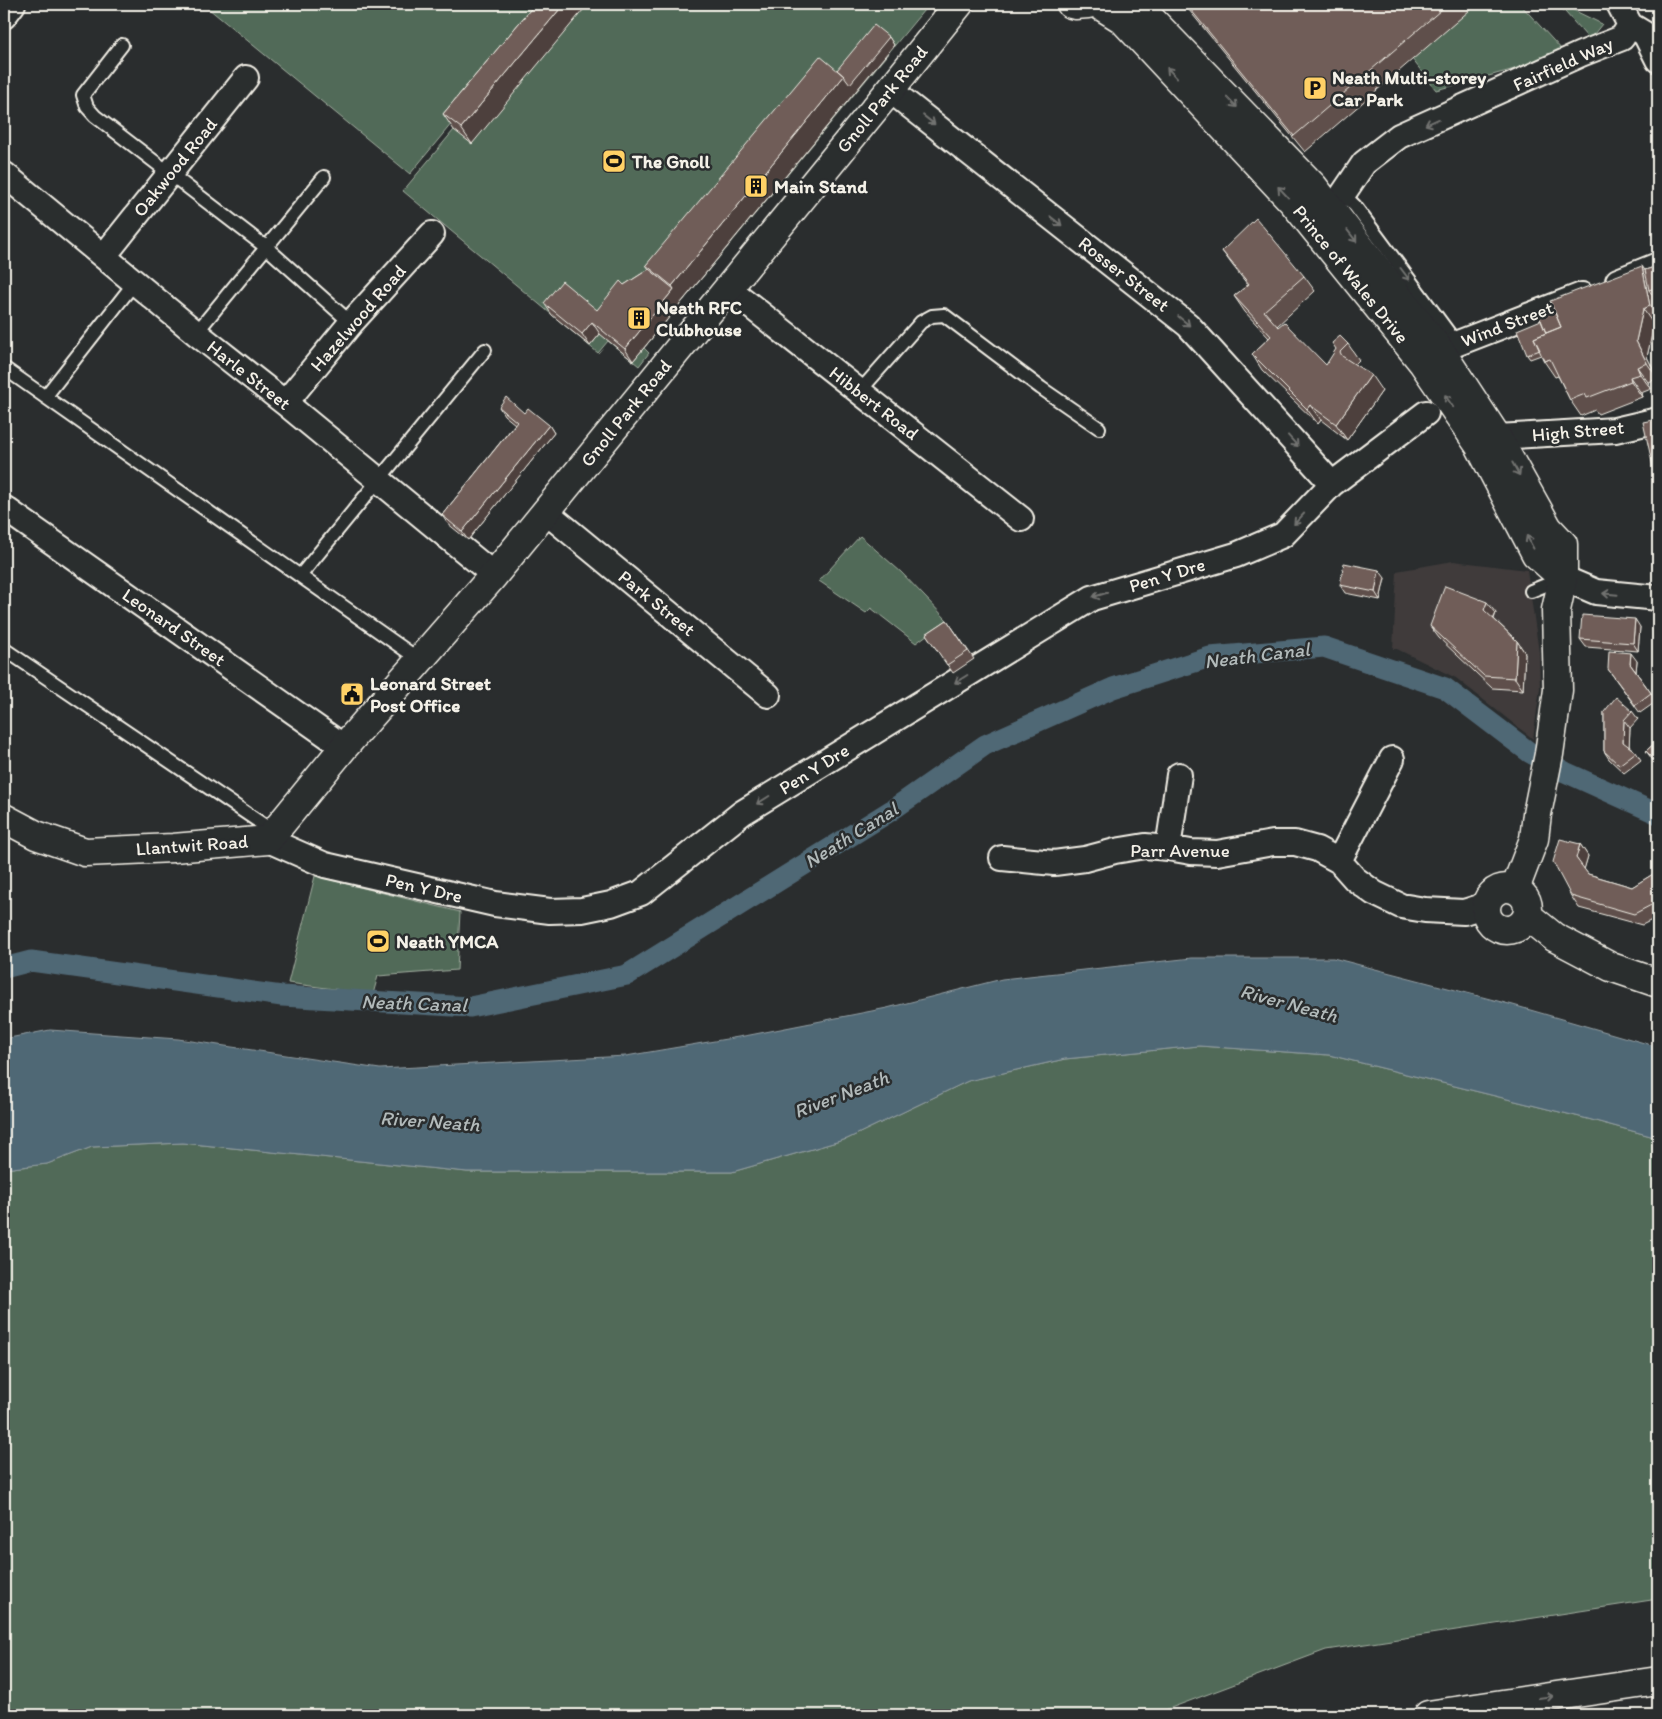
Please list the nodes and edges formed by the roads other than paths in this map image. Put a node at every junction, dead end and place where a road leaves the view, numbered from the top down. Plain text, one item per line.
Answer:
1 (13, 4) edge
2 (958, 4) edge
3 (1071, 4) edge
4 (1088, 4) edge
5 (1098, 4) edge
6 (1138, 4) edge
7 (1624, 14) edge
8 (4, 16) edge
9 (122, 45) dead end
10 (1658, 60) edge
11 (246, 78) dead end
12 (890, 90) junction
13 (170, 173) junction
14 (4, 174) edge
15 (324, 177) dead end
16 (1338, 203) junction
17 (432, 234) dead end
18 (267, 248) junction
19 (104, 256) junction
20 (1658, 265) edge
21 (135, 282) junction
22 (728, 288) junction
23 (351, 323) junction
24 (196, 334) junction
25 (1448, 347) junction
26 (486, 350) dead end
27 (4, 368) edge
28 (860, 392) junction
29 (45, 397) junction
30 (285, 403) junction
31 (1426, 413) dead end
32 (1658, 420) edge
33 (1098, 428) dead end
34 (1498, 437) junction
35 (379, 481) junction
36 (1332, 484) junction
37 (4, 508) edge
38 (546, 512) junction
39 (1021, 518) dead end
40 (494, 575) junction
41 (300, 576) junction
42 (1563, 578) junction
43 (1531, 591) dead end
44 (1658, 598) edge
45 (4, 650) edge
46 (420, 661) junction
47 (768, 695) dead end
48 (344, 747) junction
49 (1392, 759) dead end
50 (1179, 775) dead end
51 (4, 818) edge
52 (271, 836) junction
53 (1168, 848) junction
54 (1002, 858) dead end
55 (1339, 861) junction
56 (1515, 889) junction
57 (1486, 905) junction
58 (1528, 916) junction
59 (1658, 983) edge
60 (1658, 1681) edge
61 (1428, 1715) edge

1 - 8 street
2 - 12 main road, Gnoll Park Road
3 - 4 main road
42 -> 5 main road, Prince of Wales Drive
6 -> 16 main road, Prince of Wales Drive
7 - 10 street
7 -> 16 street, Fairfield Way
9 - 13 lane
11 - 13 street, Oakwood Road
12 - 22 main road, Gnoll Park Road
12 -> 36 street, Rosser Street
13 - 18 lane
13 - 19 street, Oakwood Road
14 - 19 street, Harle Street
15 - 18 lane
16 -> 25 main road, Prince of Wales Drive
17 - 23 street, Hazelwood Road
18 - 23 lane
18 - 24 lane
19 - 21 street, Harle Street
20 - 25 street, Wind Street
21 - 24 street, Harle Street
21 - 29 lane
22 - 28 street, Hibbert Road
22 - 38 main road, Gnoll Park Road
23 - 30 street, Hazelwood Road
24 - 30 street, Harle Street
25 - 34 main road, Prince of Wales Drive
26 - 35 lane
27 - 29 lane
28 - 33 lane
28 - 39 street, Hibbert Road
29 - 41 lane
30 - 35 street, Harle Street
31 - 36 street, Pen Y Dre
32 - 34 street, High Street
34 -> 42 main road, Prince of Wales Drive
35 - 40 street, Harle Street
35 - 41 lane
36 -> 52 street, Pen Y Dre
37 - 48 street, Leonard Street
38 - 40 main road, Gnoll Park Road
38 - 47 street, Park Street
40 - 46 main road, Gnoll Park Road
41 - 46 lane
42 - 43 lane
44 -> 42 street
42 - 56 main road, Prince of Wales Drive
45 - 52 lane
46 - 48 main road, Gnoll Park Road
48 - 52 main road, Llantwit Road
49 - 55 street
50 - 53 street
51 - 52 main road, Llantwit Road
53 - 54 street, Parr Avenue
53 - 55 street, Parr Avenue
55 - 57 street, Parr Avenue
56 - 57 main road
56 - 58 main road
57 - 58 main road
58 - 59 main road
61 -> 60 main road

